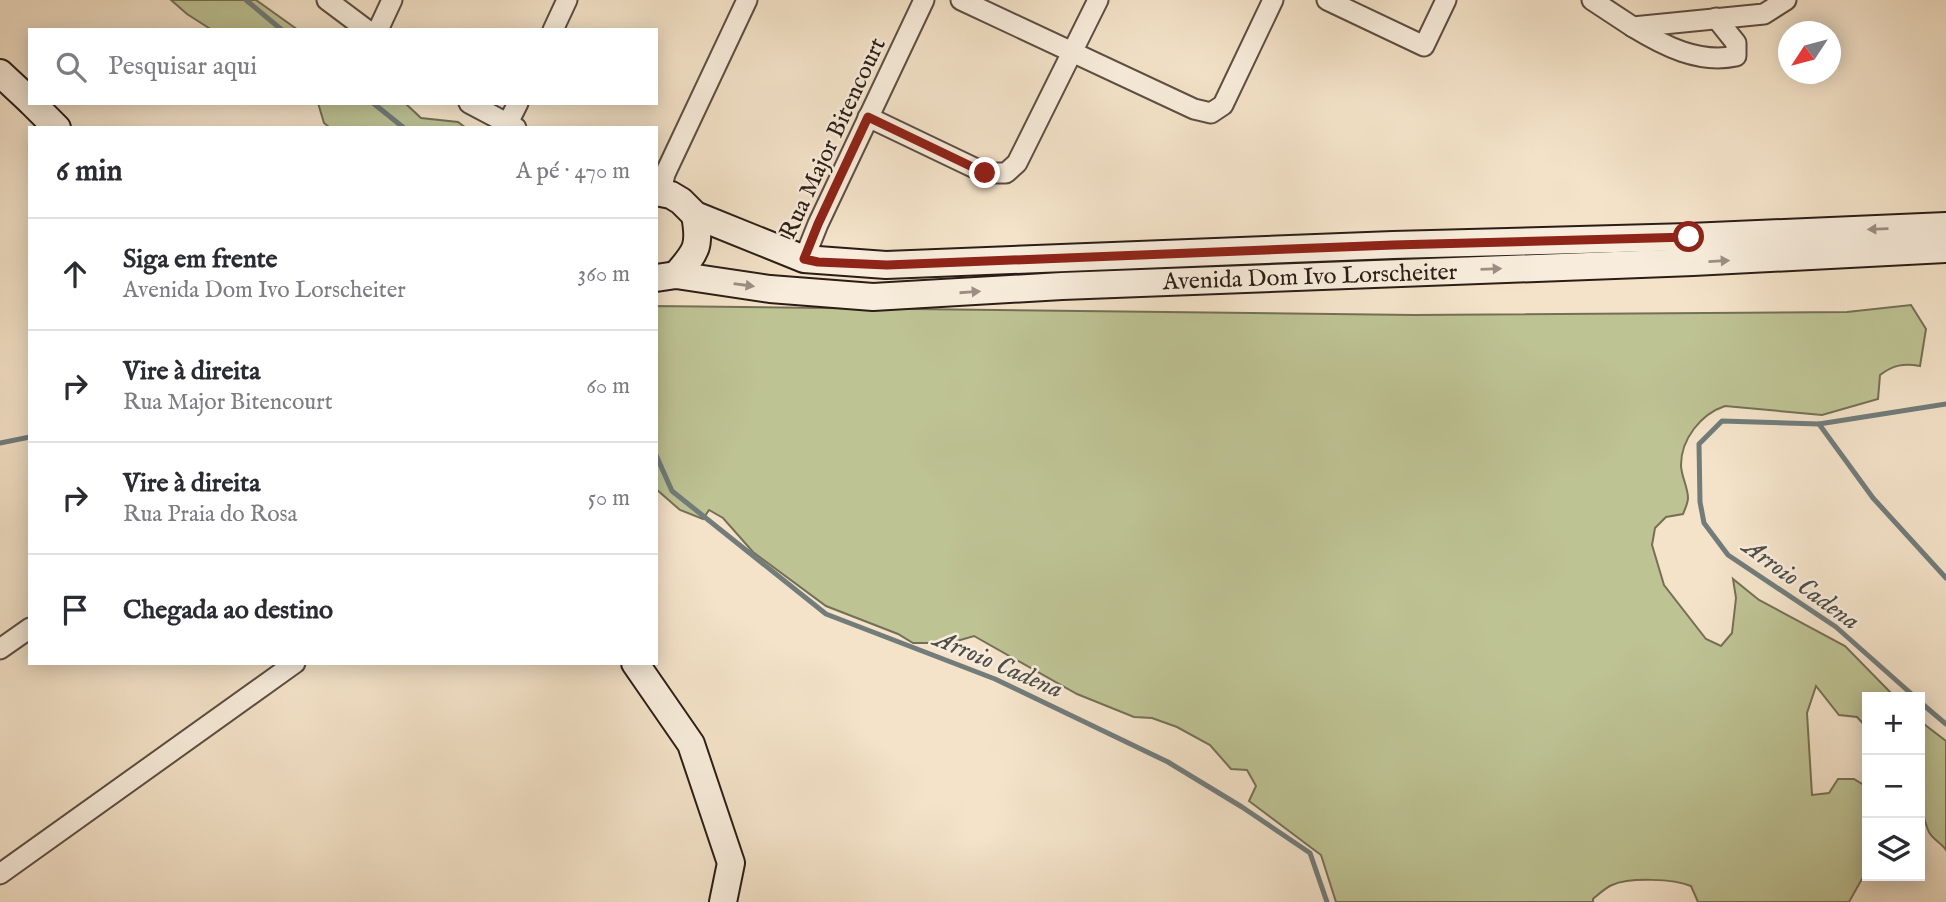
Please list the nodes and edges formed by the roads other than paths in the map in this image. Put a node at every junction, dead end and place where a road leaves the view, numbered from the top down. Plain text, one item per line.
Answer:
1 (327, 0) edge
2 (392, 0) edge
3 (567, 0) edge
4 (747, 0) edge
5 (924, 0) edge
6 (961, 0) edge
7 (1098, 0) edge
8 (1273, 0) edge
9 (1327, 0) edge
10 (1446, 0) edge
11 (1786, 0) edge
12 (1598, 1) edge
13 (1716, 18) junction
14 (1633, 27) junction
15 (364, 28) edge
16 (379, 28) edge
17 (553, 28) edge
18 (1073, 53) junction
19 (0, 73) edge
20 (28, 99) edge
21 (34, 105) edge
22 (473, 105) edge
23 (517, 105) edge
24 (868, 117) junction
25 (512, 125) edge
26 (55, 126) edge
27 (659, 192) edge
28 (695, 215) junction
29 (1946, 226) edge
30 (1946, 249) edge
31 (804, 259) junction
32 (666, 276) edge
33 (28, 629) edge
34 (0, 649) edge
35 (292, 665) edge
36 (636, 665) edge
37 (0, 874) edge
38 (723, 902) edge

1 - 15 street
2 - 16 street
3 - 17 street
4 - 27 street
5 - 24 street, Rua Major Bitencourt
6 - 18 street
7 - 18 street
8 - 18 street
9 - 10 street
11 - 13 street
12 - 14 street
13 - 14 street
13 - 14 street
18 - 24 street
19 - 20 main road
21 - 26 main road
22 - 25 street
23 - 25 street
24 - 31 street, Rua Major Bitencourt
27 - 28 main road, Avenida Dom Ivo Lorscheiter
28 - 31 main road, Avenida Dom Ivo Lorscheiter
28 - 32 main road, Avenida Dom Ivo Lorscheiter
29 -> 31 main road, Avenida Dom Ivo Lorscheiter
32 -> 30 main road, Avenida Dom Ivo Lorscheiter
33 - 34 street
35 - 37 street
36 - 38 main road

